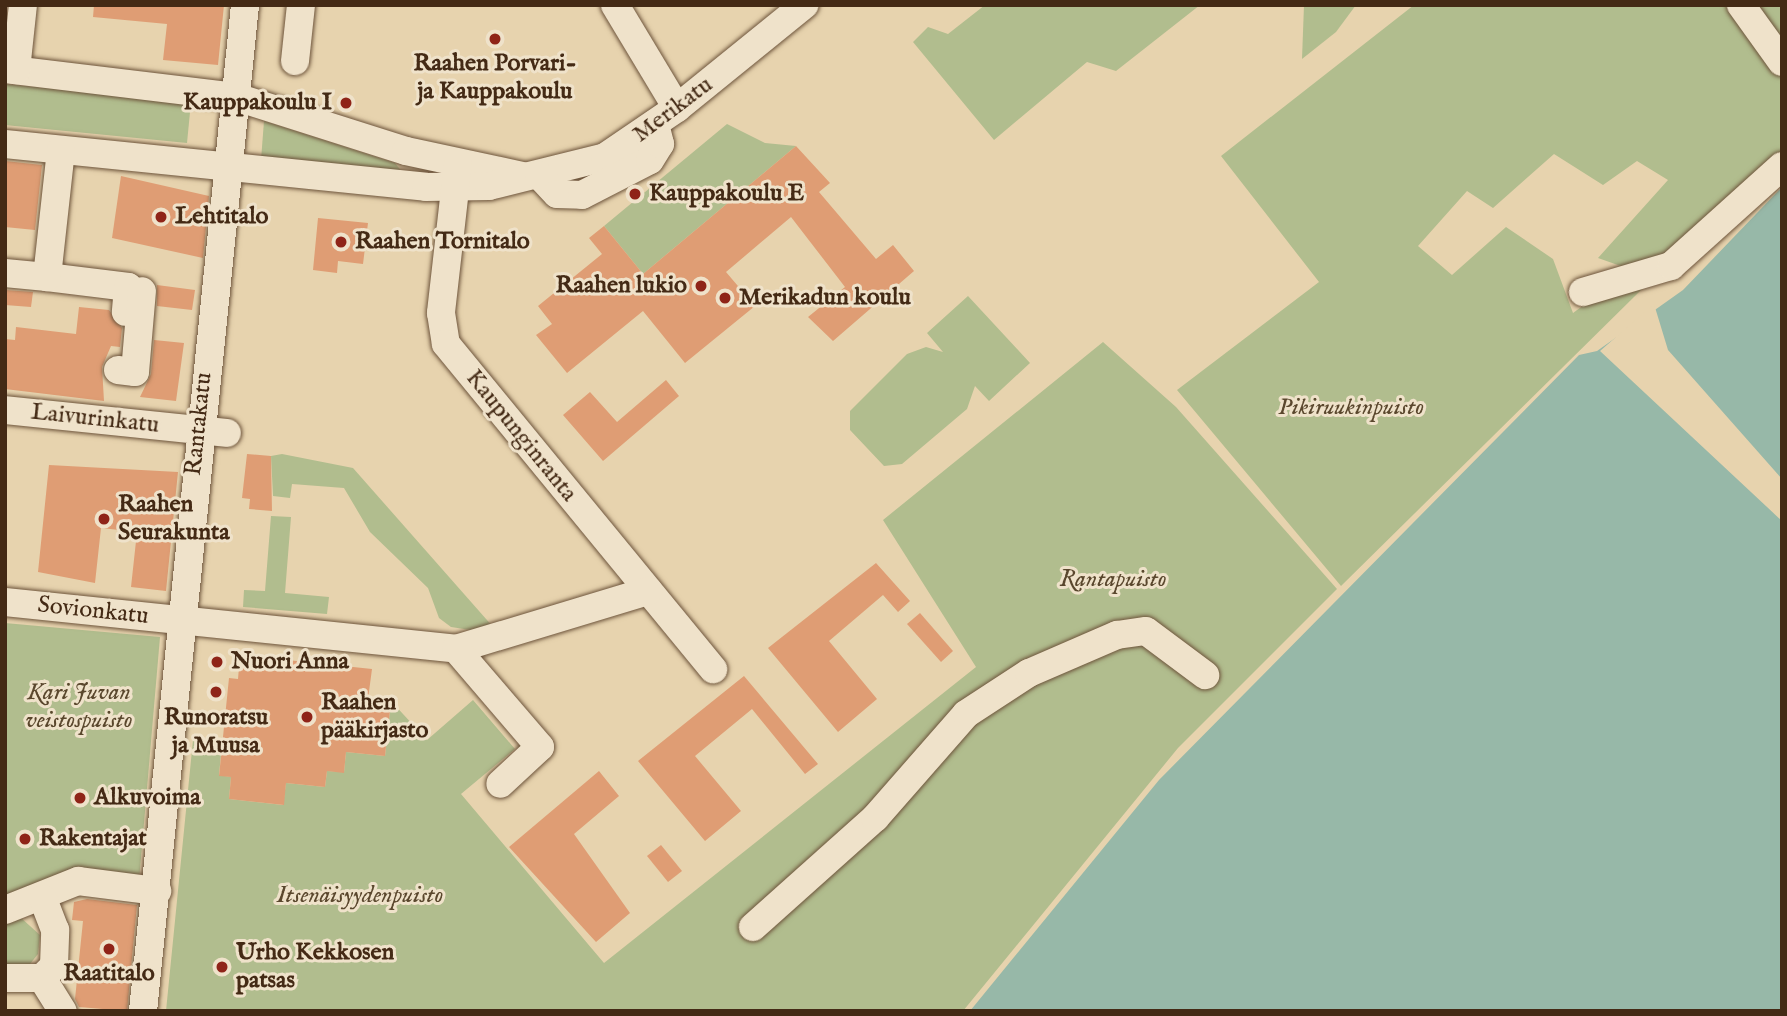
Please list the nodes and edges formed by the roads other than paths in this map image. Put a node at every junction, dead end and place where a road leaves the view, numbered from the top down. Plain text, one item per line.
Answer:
1 (23, 5) edge
2 (245, 5) edge
3 (301, 5) edge
4 (615, 5) edge
5 (804, 5) edge
6 (1741, 5) edge
7 (295, 61) dead end
8 (1782, 62) edge
9 (10, 69) edge
10 (236, 97) junction
11 (666, 116) junction
12 (5, 144) edge
13 (61, 150) junction
14 (1782, 166) edge
15 (228, 169) junction
16 (456, 176) junction
17 (5, 272) edge
18 (47, 277) junction
19 (1583, 292) dead end
20 (118, 370) dead end
21 (5, 410) edge
22 (198, 430) junction
23 (227, 433) dead end
24 (648, 591) junction
25 (5, 602) edge
26 (180, 620) junction
27 (456, 649) junction
28 (713, 669) dead end
29 (1205, 676) dead end
30 (500, 784) dead end
31 (157, 891) junction
32 (43, 899) junction
33 (5, 910) edge
34 (753, 927) dead end
35 (5, 978) edge
36 (42, 978) junction
37 (63, 1011) edge
38 (143, 1011) edge

1 - 9 street
2 - 10 street, Rantakatu
3 - 7 street
4 - 11 street
5 - 11 street, Merikatu
6 - 8 street
9 - 10 street, Merikatu
10 - 15 street, Rantakatu
10 - 16 street, Merikatu
11 - 16 street, Merikatu
12 - 13 street, Merikatu
13 - 15 street, Merikatu
13 - 18 street
14 - 19 street
15 - 16 street, Merikatu
15 - 22 street, Rantakatu
16 - 24 street, Kaupunginranta
17 - 18 street
18 - 20 street
21 - 22 street, Laivurinkatu
22 - 23 street, Laivurinkatu
22 - 26 street, Rantakatu
24 - 27 street
24 - 28 street, Kaupunginranta
25 - 26 street, Sovionkatu
26 - 27 street, Sovionkatu
26 - 31 street, Rantakatu
27 - 30 street
29 - 34 street
31 - 32 street
31 - 38 street, Rantakatu
32 - 33 street
32 - 36 street
35 - 36 street
36 - 37 street

